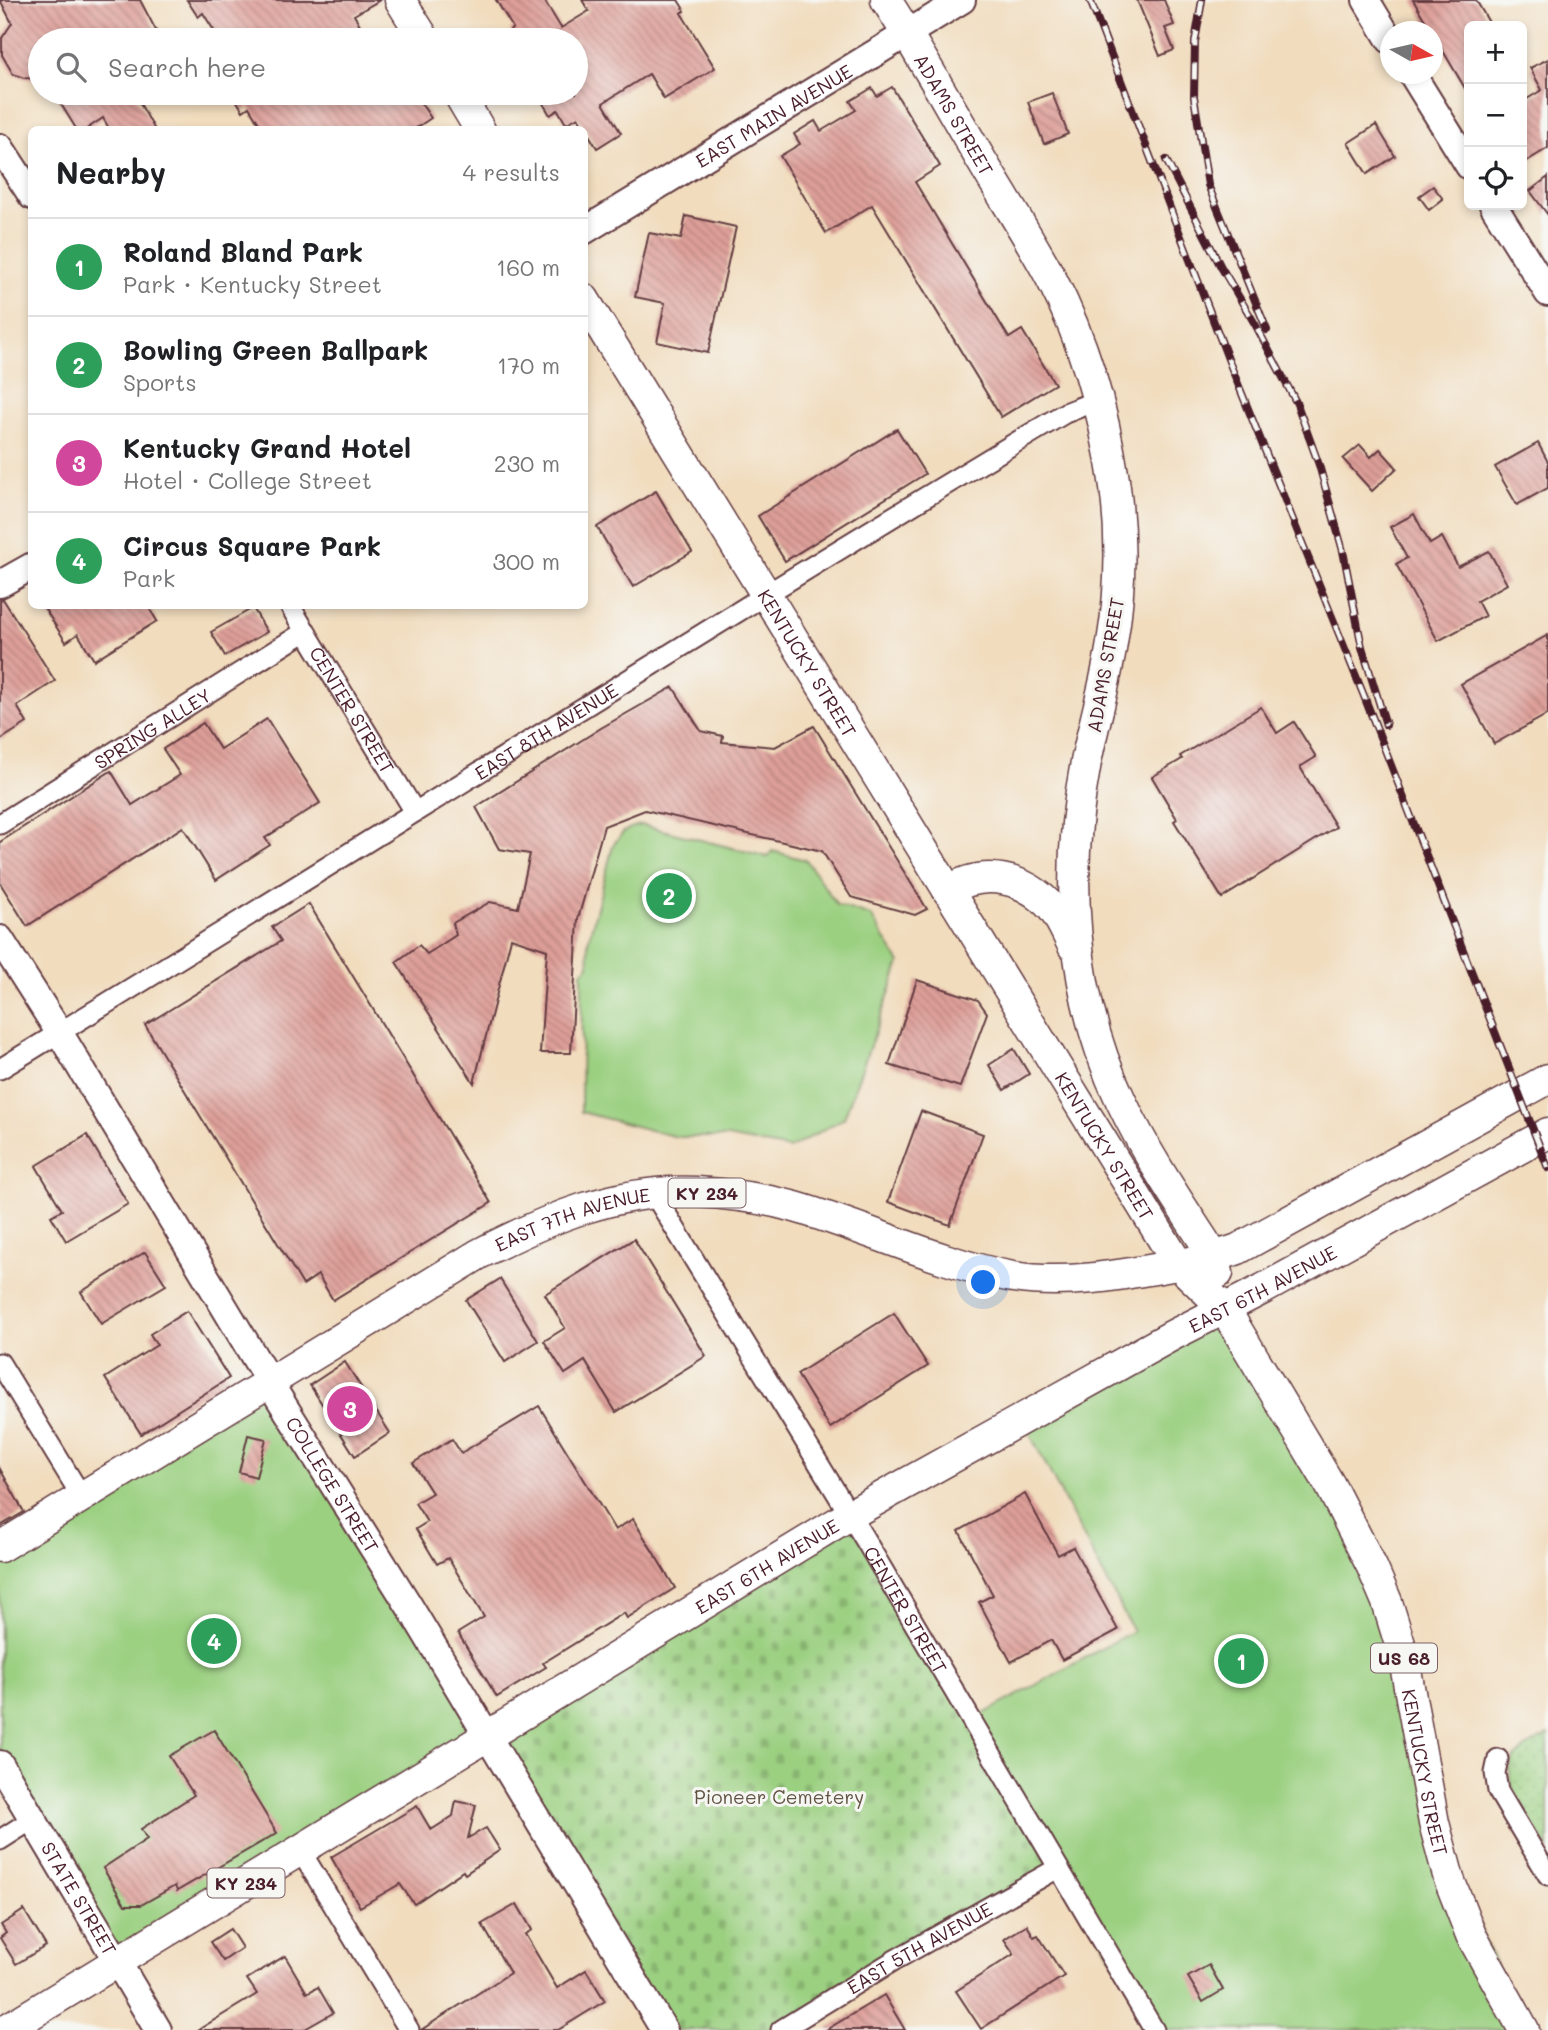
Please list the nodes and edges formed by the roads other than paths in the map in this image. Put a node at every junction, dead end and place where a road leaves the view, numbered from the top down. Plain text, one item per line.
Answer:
1 (400, 0) edge
2 (886, 0) edge
3 (962, 0) edge
4 (1366, 0) edge
5 (1380, 22) edge
6 (418, 28) edge
7 (907, 33) junction
8 (1418, 84) edge
9 (465, 105) edge
10 (478, 126) edge
11 (0, 146) edge
12 (1464, 158) edge
13 (28, 191) edge
14 (1496, 210) edge
15 (588, 229) edge
16 (1548, 293) edge
17 (588, 305) edge
18 (1098, 400) junction
19 (28, 568) edge
20 (0, 584) edge
21 (766, 594) junction
22 (292, 609) edge
23 (306, 631) junction
24 (415, 812) junction
25 (0, 824) edge
26 (948, 891) junction
27 (0, 939) edge
28 (1079, 956) junction
29 (59, 1032) junction
30 (0, 1069) edge
31 (1544, 1082) edge
32 (1548, 1133) edge
33 (654, 1194) junction
34 (1215, 1258) junction
35 (1178, 1264) junction
36 (1224, 1308) junction
37 (0, 1363) edge
38 (269, 1382) junction
39 (82, 1497) junction
40 (850, 1515) junction
41 (0, 1547) edge
42 (486, 1735) junction
43 (1498, 1759) dead end
44 (0, 1764) edge
45 (33, 1819) junction
46 (0, 1840) edge
47 (300, 1850) junction
48 (1058, 1868) junction
49 (1548, 1875) edge
50 (117, 1961) junction
51 (5, 2030) edge
52 (159, 2030) edge
53 (409, 2030) edge
54 (664, 2030) edge
55 (781, 2030) edge
56 (1154, 2030) edge
57 (1524, 2030) edge

1 - 6 main road
2 - 7 main road, ADAMS STREET
3 - 7 street, EAST MAIN AVENUE
4 - 5 street
7 - 15 street, EAST MAIN AVENUE
7 - 18 main road, ADAMS STREET
8 - 12 street
9 - 10 main road
11 - 13 street
14 - 16 street
17 - 21 main road, KENTUCKY STREET
18 - 21 street, EAST 8TH AVENUE
18 - 28 main road, ADAMS STREET
19 - 20 street
21 - 24 street, EAST 8TH AVENUE
21 - 26 main road, KENTUCKY STREET
22 - 23 street, CENTER STREET
23 - 24 street, CENTER STREET
23 - 25 street, SPRING ALLEY
24 - 29 street, EAST 8TH AVENUE
26 - 28 main road
26 - 35 main road, KENTUCKY STREET
27 - 29 street, COLLEGE STREET
28 - 34 main road, ADAMS STREET
29 - 30 street, EAST 8TH AVENUE
29 - 38 street, COLLEGE STREET
31 - 34 main road
32 - 36 main road, EAST 6TH AVENUE
33 - 35 main road, EAST 7TH AVENUE / KY 234
33 - 38 main road, EAST 7TH AVENUE / KY 234
33 - 40 street, CENTER STREET
34 - 35 main road, EAST 7TH AVENUE
34 - 36 main road, ADAMS STREET
35 - 36 main road, KENTUCKY STREET / US 68
36 - 40 main road, EAST 6TH AVENUE / KY 234
36 - 57 main road, KENTUCKY STREET / US 68
37 - 39 street
38 - 39 main road, EAST 7TH AVENUE / KY 234
38 - 42 street, COLLEGE STREET
39 - 41 main road, EAST 7TH AVENUE / KY 234
40 - 42 main road, EAST 6TH AVENUE / KY 234
40 - 48 street, CENTER STREET
42 - 47 main road, EAST 6TH AVENUE / KY 234
42 - 54 street, COLLEGE STREET
43 - 49 street
44 - 45 street, STATE STREET
45 - 46 street
45 - 50 street, STATE STREET
47 - 50 main road, EAST 6TH AVENUE / KY 234
47 - 53 street
48 - 55 street, EAST 5TH AVENUE
48 - 56 street, CENTER STREET
50 - 51 main road, EAST 6TH AVENUE / KY 234
50 - 52 street, STATE STREET

